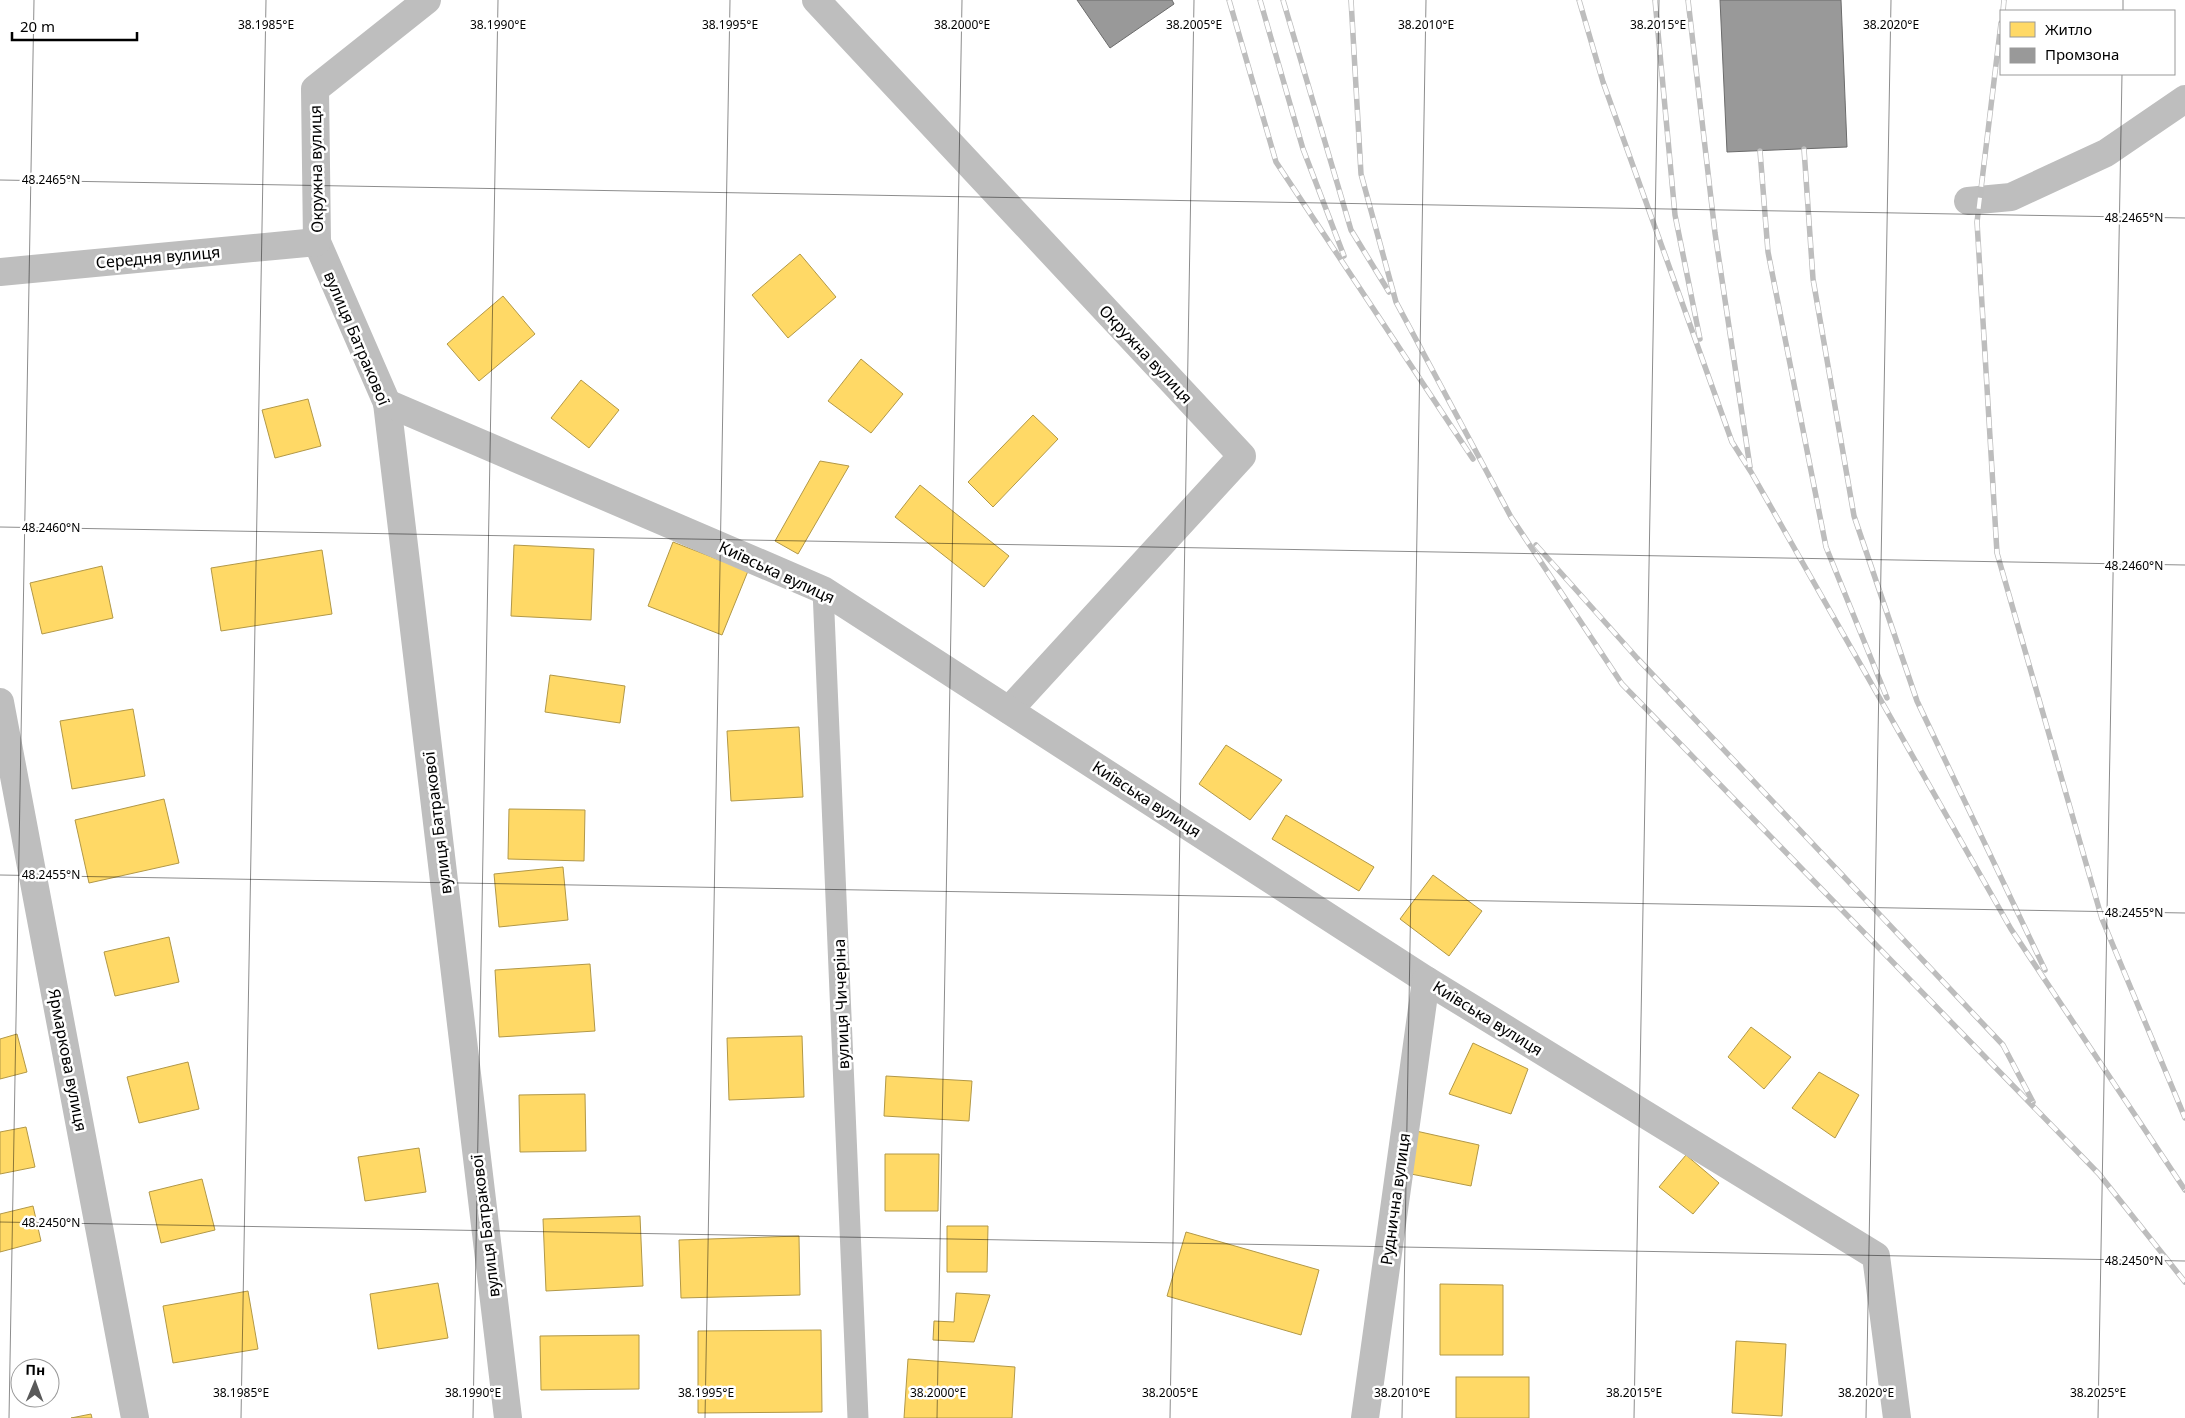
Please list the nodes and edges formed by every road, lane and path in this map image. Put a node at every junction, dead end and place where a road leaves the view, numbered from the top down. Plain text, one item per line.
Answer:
1 (427, 0) edge
2 (816, 0) edge
3 (2185, 99) edge
4 (1968, 201) dead end
5 (317, 242) junction
6 (0, 272) edge
7 (387, 403) junction
8 (823, 590) junction
9 (0, 702) edge
10 (1009, 710) junction
11 (1426, 980) junction
12 (135, 1418) edge
13 (508, 1418) edge
14 (858, 1418) edge
15 (1365, 1418) edge
16 (1897, 1418) edge

1 - 5 street, Окружна вулиця
2 - 10 street, Окружна вулиця
3 - 4 street
5 - 6 street, Середня вулиця
5 - 7 street, вулиця Батракової
7 - 8 street, Київська вулиця
7 - 13 street, вулиця Батракової
8 - 10 street, Київська вулиця
8 - 14 lane, вулиця Чичеріна
9 - 12 street, Ярмаркова вулиця
10 - 11 street, Київська вулиця
11 - 15 street, Руднична вулиця
11 - 16 street, Київська вулиця

